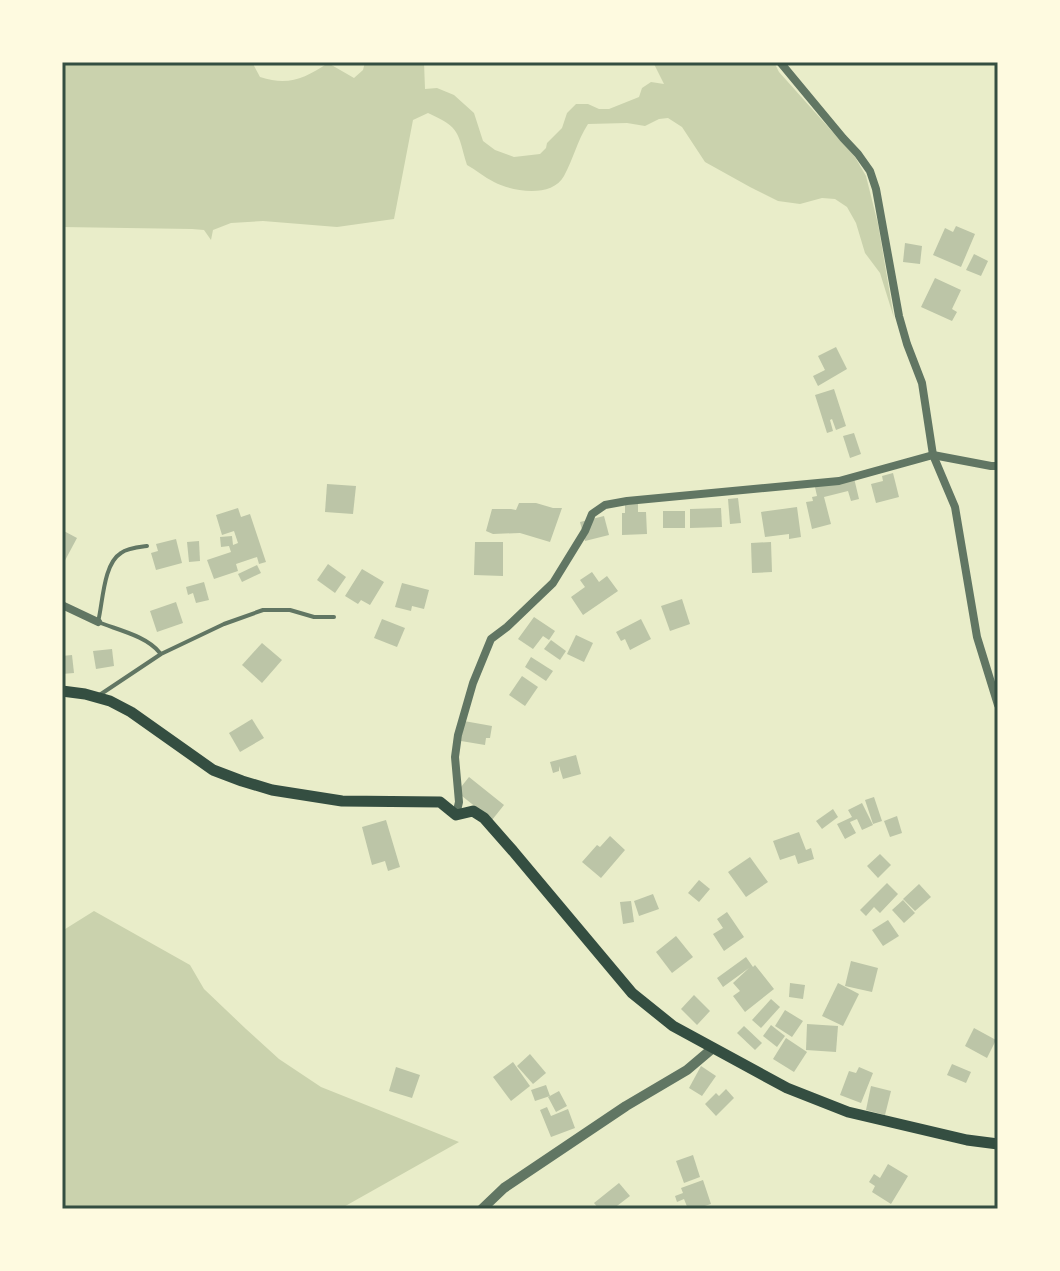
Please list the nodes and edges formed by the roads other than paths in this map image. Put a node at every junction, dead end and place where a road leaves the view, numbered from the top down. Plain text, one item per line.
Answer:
1 (780, 62) edge
2 (933, 455) junction
3 (998, 466) edge
4 (147, 546) dead end
5 (62, 605) edge
6 (334, 617) dead end
7 (98, 622) junction
8 (161, 654) junction
9 (62, 691) edge
10 (96, 697) junction
11 (998, 705) edge
12 (456, 815) junction
13 (713, 1048) junction
14 (998, 1144) edge
15 (482, 1209) edge

1 - 2 street
2 - 3 street
2 - 11 street
2 - 12 street
4 - 7 lane
5 - 7 street
6 - 8 lane
7 - 8 lane
8 - 10 lane
9 - 10 main road
10 - 12 main road
12 - 13 main road
13 - 14 main road
13 - 15 street

